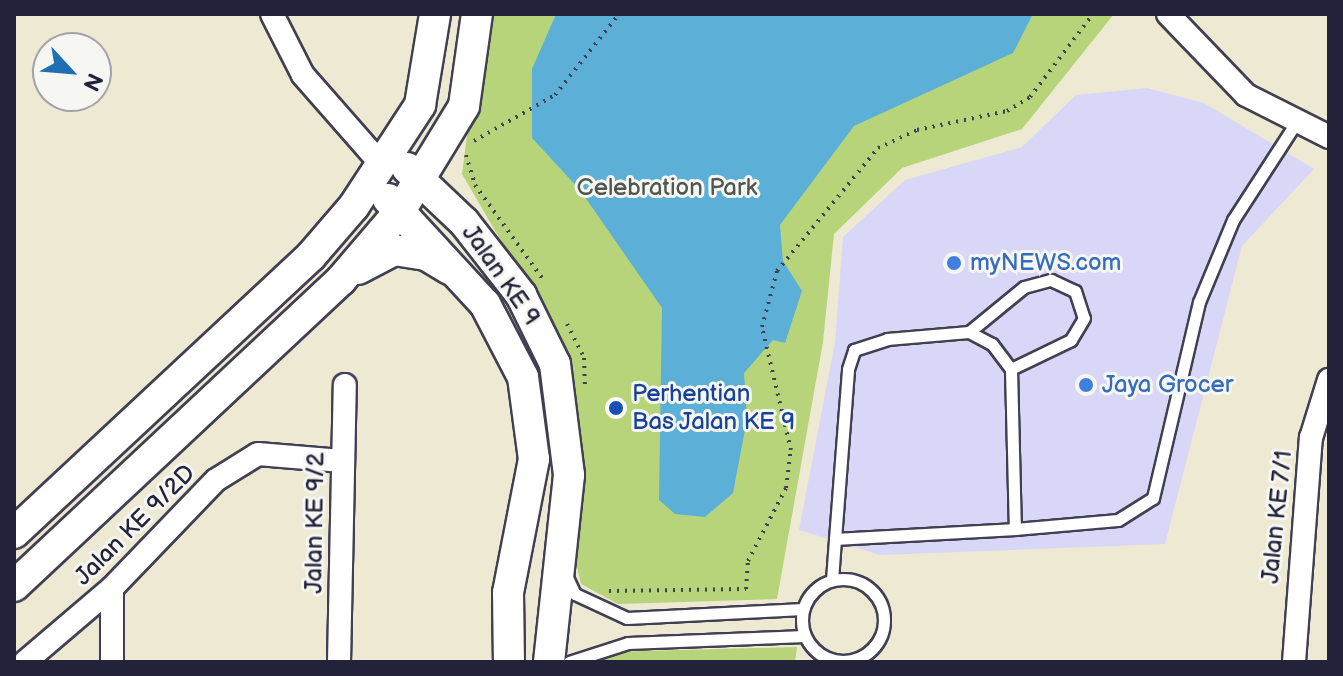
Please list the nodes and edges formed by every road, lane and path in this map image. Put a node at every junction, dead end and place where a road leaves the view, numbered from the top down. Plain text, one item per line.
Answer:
1 (272, 14) edge
2 (435, 14) edge
3 (477, 14) edge
4 (619, 14) edge
5 (1093, 14) edge
6 (1168, 14) edge
7 (1297, 121) junction
8 (464, 133) junction
9 (1329, 137) edge
10 (382, 167) junction
11 (422, 183) junction
12 (400, 211) junction
13 (464, 222) junction
14 (464, 278) junction
15 (341, 280) junction
16 (547, 287) dead end
17 (562, 315) dead end
18 (969, 332) junction
19 (1011, 369) junction
20 (1329, 380) edge
21 (345, 385) dead end
22 (587, 402) dead end
23 (342, 461) junction
24 (1015, 529) junction
25 (14, 533) edge
26 (835, 539) junction
27 (556, 552) junction
28 (832, 580) junction
29 (14, 586) edge
30 (112, 588) junction
31 (599, 589) dead end
32 (803, 609) junction
33 (805, 636) junction
34 (25, 662) edge
35 (112, 662) edge
36 (339, 662) edge
37 (509, 662) edge
38 (549, 662) edge
39 (569, 662) edge
40 (1294, 662) edge

1 - 10 street
2 - 10 main road
3 - 8 main road
4 - 8 path
5 - 31 path
6 - 7 street
7 - 9 street
7 - 24 lane
8 - 11 main road
8 - 13 main road
8 - 16 path
10 - 11 main road, Jalan KE 9
10 - 12 main road, Jalan KE 9
10 - 25 main road
11 - 12 main road
11 - 13 main road, Jalan KE 9
12 - 14 main road, Jalan KE 9
12 - 15 main road
13 - 27 main road, Jalan KE 9
14 - 15 main road
14 - 37 main road, Jalan KE 9
15 - 29 main road
17 - 22 path
18 - 19 lane
18 - 19 lane
18 - 26 lane
19 - 24 lane
20 - 40 street, Jalan KE 7/1
21 - 23 street, Jalan KE 9/2
23 - 30 street, Jalan KE 9/2D
23 - 36 street, Jalan KE 9/2
24 - 26 lane
26 - 28 lane
27 - 32 lane
27 - 38 main road, Jalan KE 9
28 - 32 lane
28 - 33 lane
30 - 34 street, Jalan KE 9/2D
30 - 35 street
32 - 33 lane
33 - 39 lane

